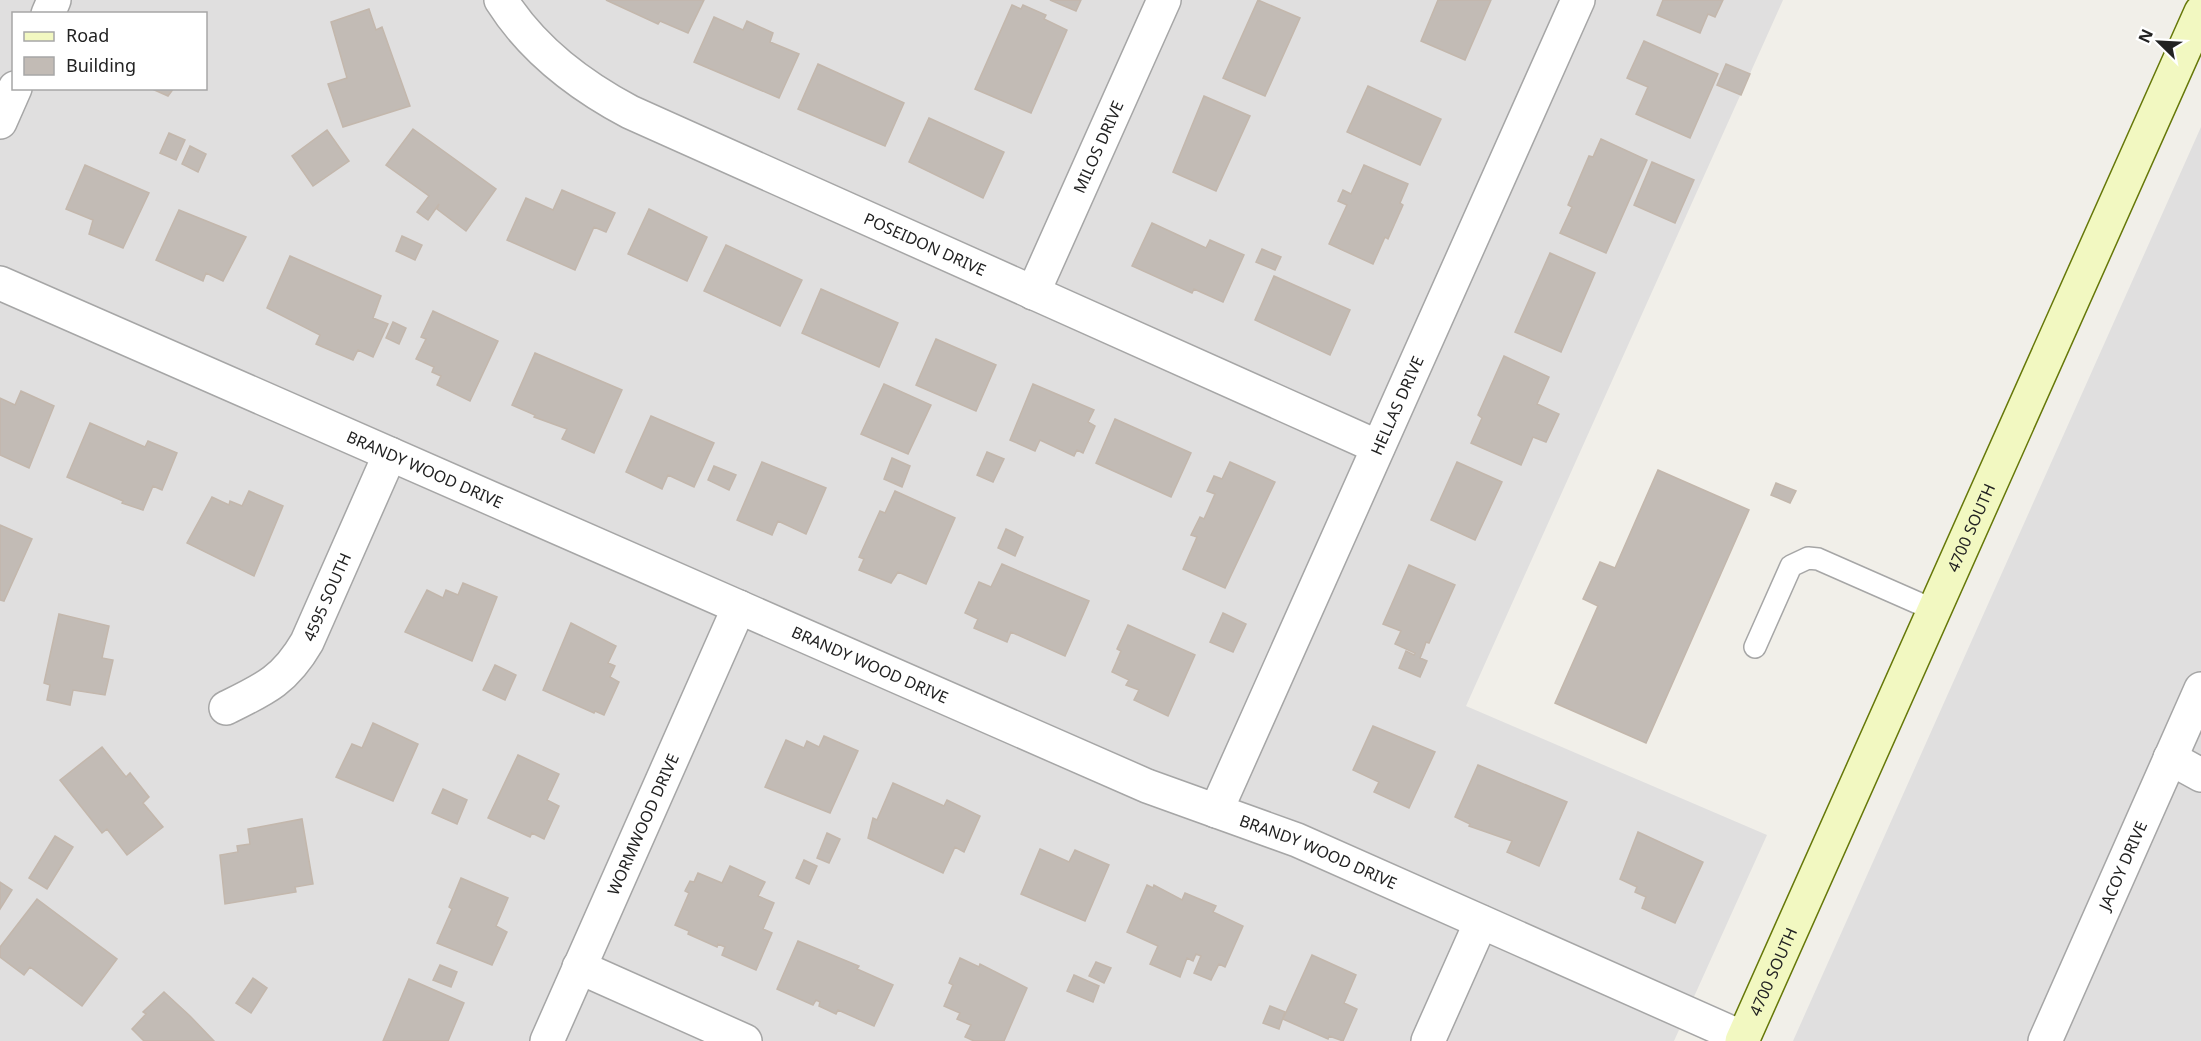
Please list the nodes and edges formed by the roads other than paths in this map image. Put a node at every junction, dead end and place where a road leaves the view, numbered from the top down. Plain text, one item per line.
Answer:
1 (501, 0) edge
2 (1164, 0) edge
3 (1578, 0) edge
4 (2201, 12) edge
5 (14, 90) edge
6 (0, 122) edge
7 (0, 283) edge
8 (1033, 293) junction
9 (1378, 447) junction
10 (390, 454) junction
11 (739, 607) junction
12 (1934, 610) junction
13 (1755, 647) dead end
14 (2201, 689) edge
15 (226, 708) dead end
16 (2170, 758) junction
17 (2201, 776) edge
18 (1215, 811) junction
19 (1481, 922) junction
20 (579, 967) junction
21 (1743, 1039) edge
22 (547, 1041) edge
23 (745, 1041) edge
24 (1428, 1041) edge
25 (2045, 1041) edge

1 - 8 street, POSEIDON DRIVE
2 - 8 street, MILOS DRIVE
3 - 9 street, HELLAS DRIVE
4 - 12 main road, 4700 SOUTH
5 - 6 street
7 - 10 street, BRANDY WOOD DRIVE
8 - 9 street, POSEIDON DRIVE
9 - 18 street, HELLAS DRIVE
10 - 11 street, BRANDY WOOD DRIVE
10 - 15 street, 4595 SOUTH
11 - 18 street, BRANDY WOOD DRIVE
11 - 20 street, WORMWOOD DRIVE
12 - 13 lane
12 - 21 main road, 4700 SOUTH
14 - 16 street, JACOY DRIVE
16 - 17 street
16 - 25 street, JACOY DRIVE
18 - 19 street, BRANDY WOOD DRIVE
19 - 21 street, BRANDY WOOD DRIVE
19 - 24 street
20 - 22 street, WORMWOOD DRIVE
20 - 23 street

